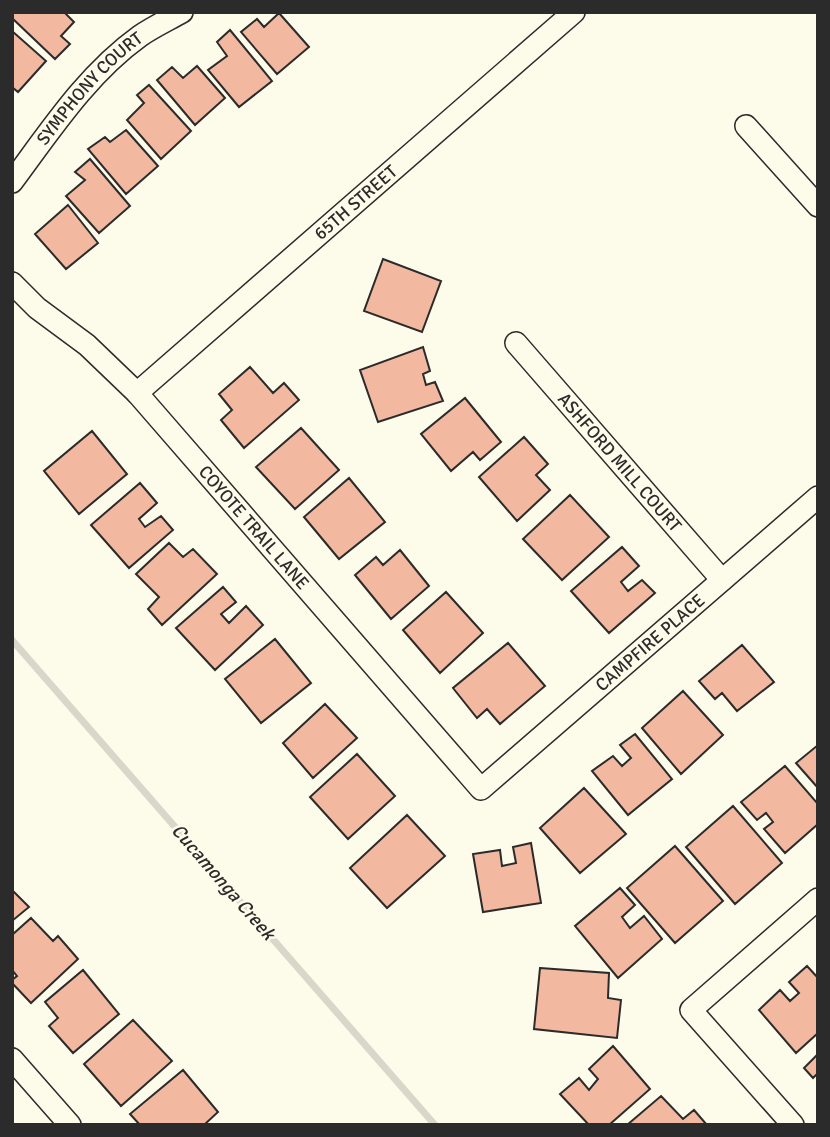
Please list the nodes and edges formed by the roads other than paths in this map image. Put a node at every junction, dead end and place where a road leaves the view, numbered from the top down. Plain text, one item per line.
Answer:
1 (182, 12) edge
2 (574, 12) edge
3 (746, 126) dead end
4 (12, 182) edge
5 (818, 206) edge
6 (12, 283) edge
7 (516, 343) dead end
8 (137, 393) junction
9 (818, 497) edge
10 (722, 580) junction
11 (481, 789) joint
12 (818, 899) edge
13 (12, 1059) edge
14 (70, 1125) edge
15 (793, 1125) edge

1 - 4 street, SYMPHONY COURT
2 - 8 street, 65TH STREET
3 - 5 street
6 - 8 street, COYOTE TRAIL LANE
7 - 10 street, ASHFORD MILL COURT
8 - 11 street, COYOTE TRAIL LANE
9 - 10 street, CAMPFIRE PLACE
10 - 11 street, CAMPFIRE PLACE
12 - 15 street
13 - 14 street

